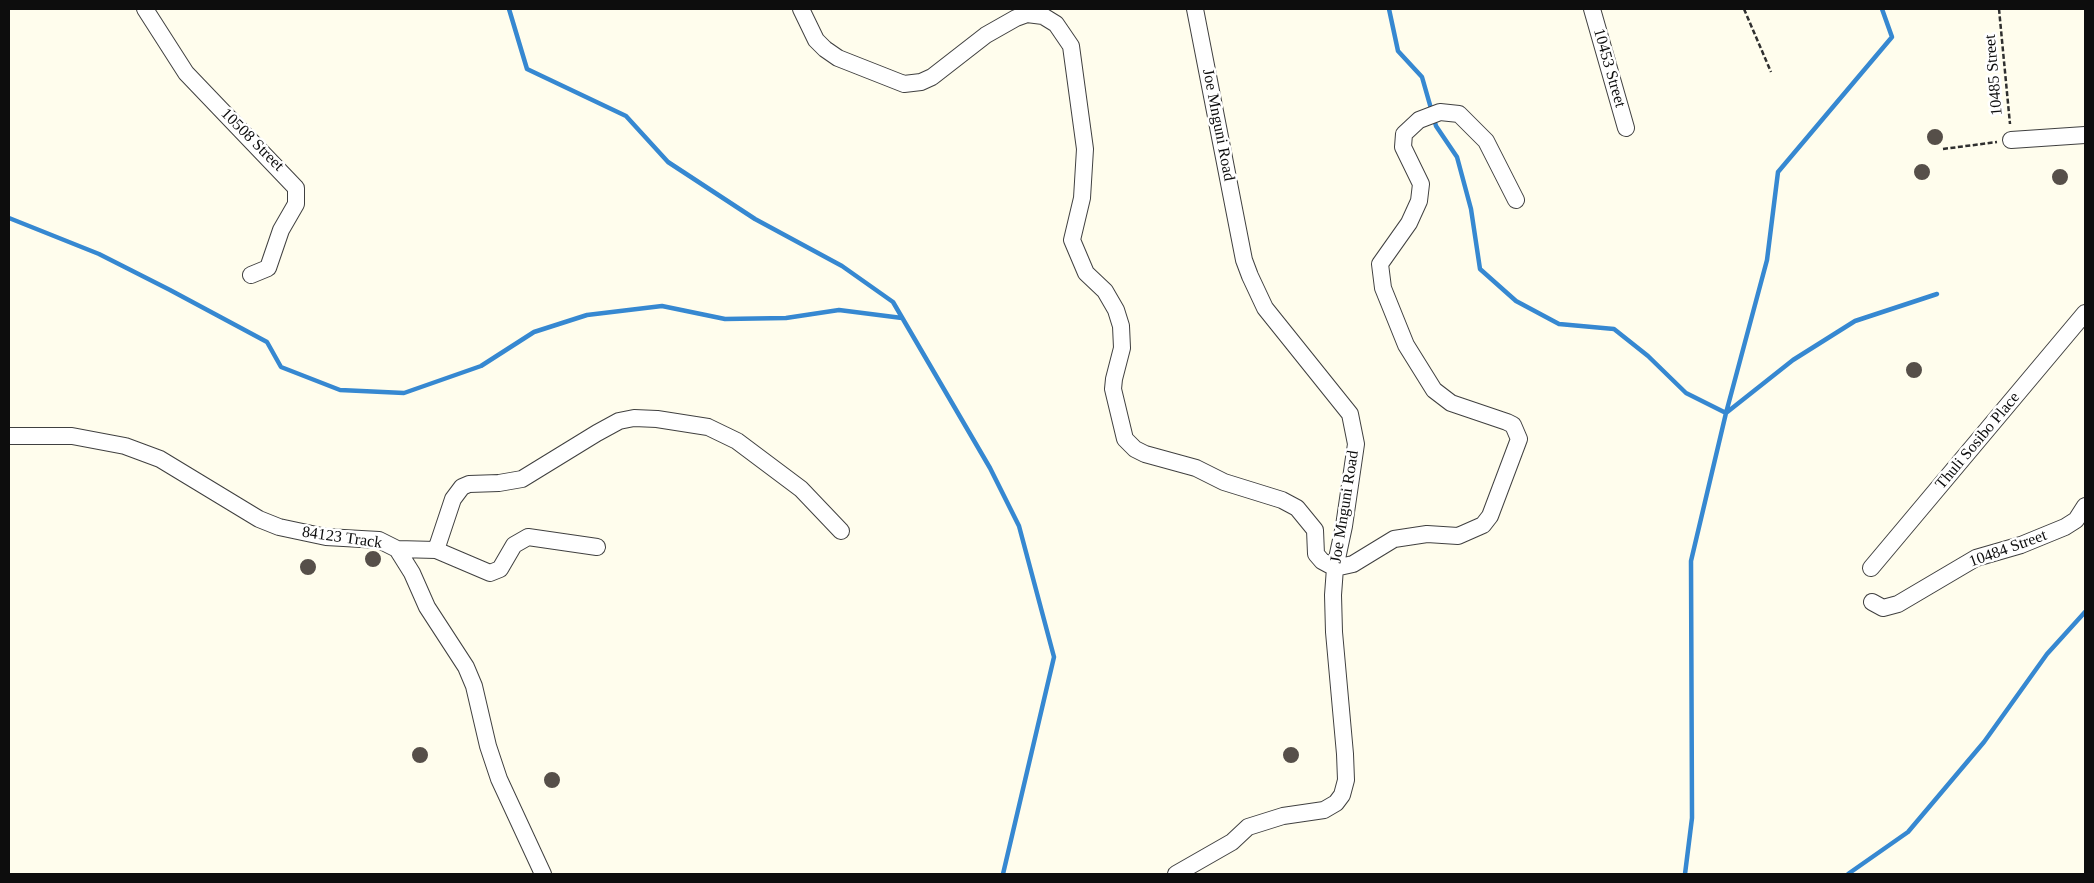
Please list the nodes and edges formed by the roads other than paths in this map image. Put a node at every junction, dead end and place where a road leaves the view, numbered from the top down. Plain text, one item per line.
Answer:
1 (144, 9) edge
2 (801, 9) edge
3 (1195, 9) edge
4 (1592, 9) edge
5 (1626, 128) dead end
6 (2085, 135) edge
7 (2011, 140) road end
8 (1516, 200) dead end
9 (251, 275) dead end
10 (2085, 313) edge
11 (9, 436) edge
12 (2085, 506) edge
13 (841, 531) dead end
14 (597, 547) dead end
15 (396, 549) junction
16 (436, 550) junction
17 (1335, 568) junction
18 (1871, 568) dead end
19 (1872, 602) dead end
20 (543, 874) edge
21 (1176, 874) edge

1 - 9 street, 10508 Street
2 - 17 street
3 - 17 street, Joe Mnguni Road
4 - 5 street, 10453 Street
6 - 7 street
8 - 17 street
10 - 18 street, Thuli Sosibo Place
11 - 15 street, 84123 Track
12 - 19 street, 10484 Street
13 - 16 street
14 - 16 street
15 - 16 street
15 - 20 street, 84123 Track
17 - 21 street, Joe Mnguni Road

